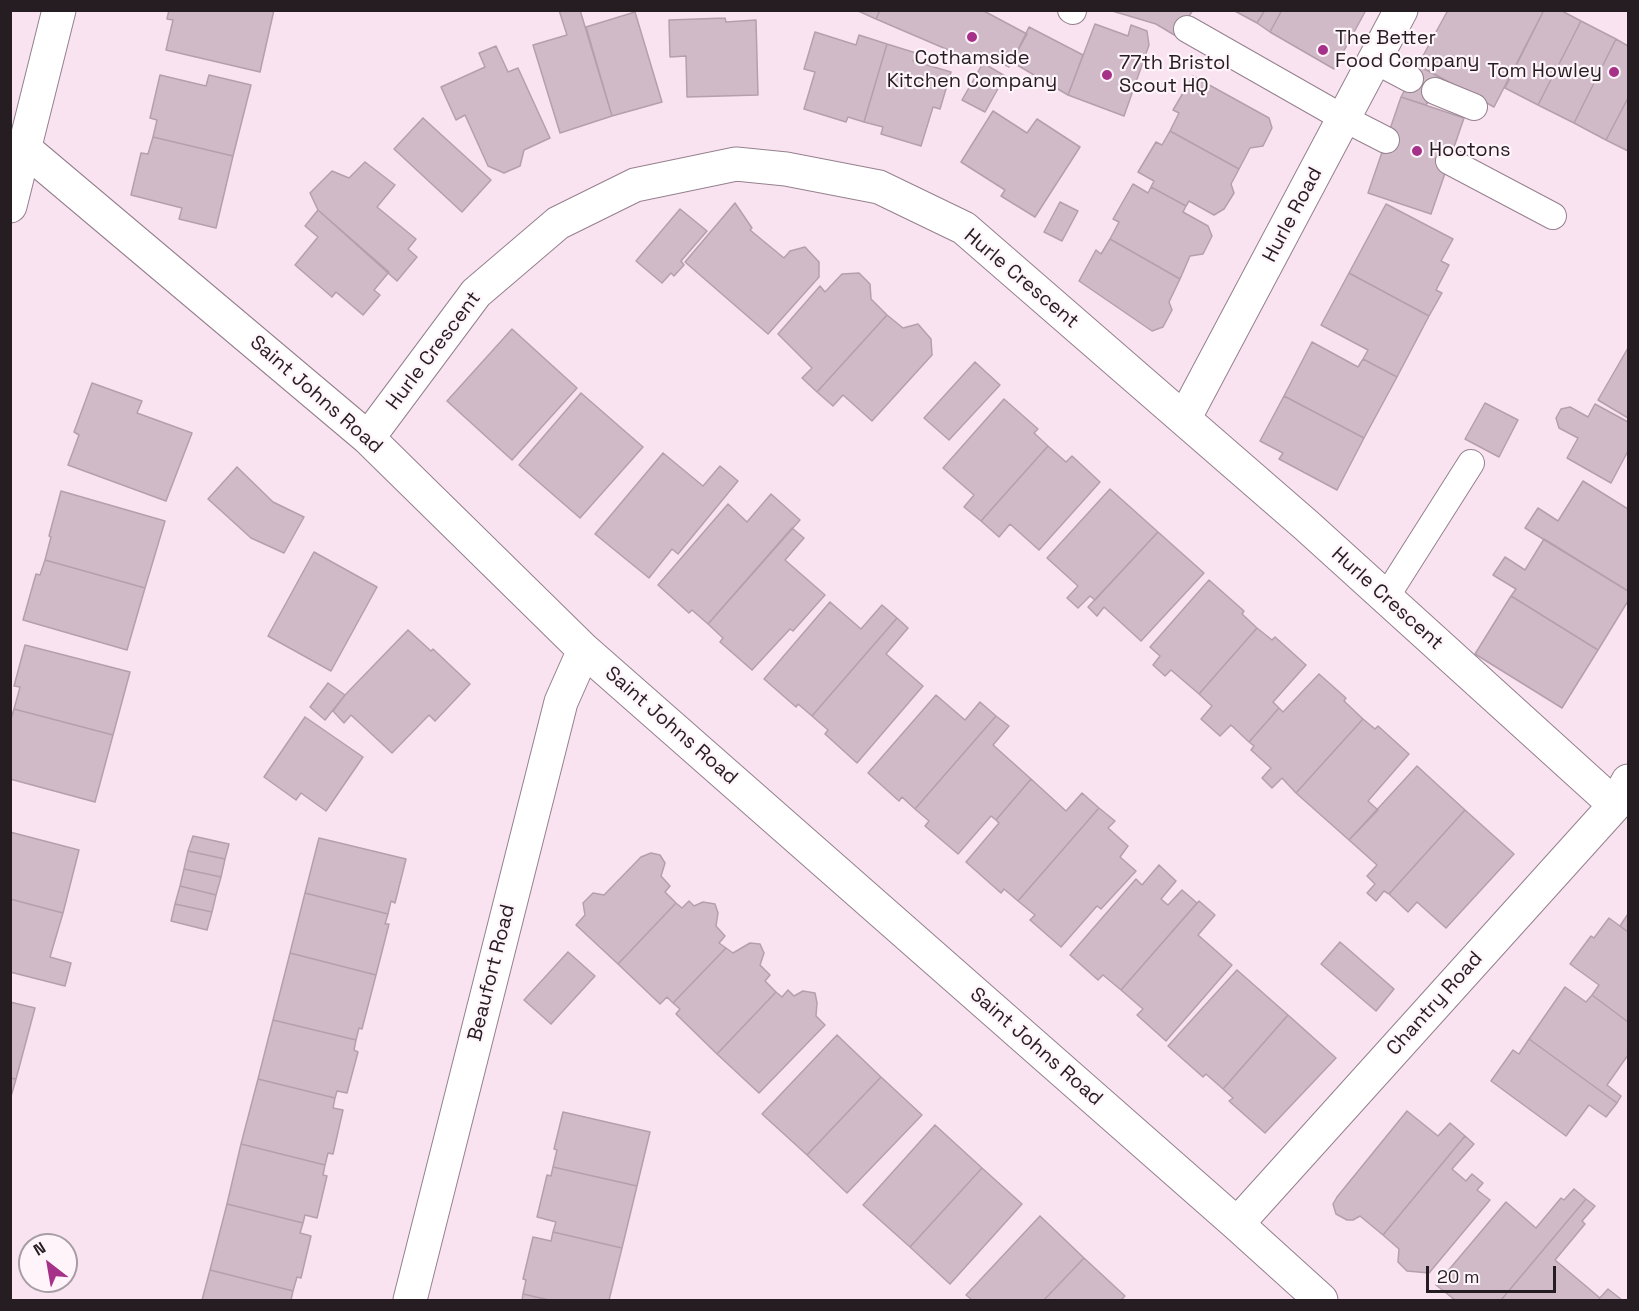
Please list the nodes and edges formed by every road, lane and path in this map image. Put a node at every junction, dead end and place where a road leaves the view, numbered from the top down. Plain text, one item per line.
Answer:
1 (59, 10) edge
2 (1401, 10) edge
3 (1186, 29) dead end
4 (1374, 60) junction
5 (1410, 79) dead end
6 (1435, 91) dead end
7 (1474, 107) dead end
8 (1344, 119) junction
9 (1386, 140) dead end
10 (26, 149) junction
11 (1449, 161) dead end
12 (10, 206) edge
13 (1553, 216) dead end
14 (1184, 419) junction
15 (368, 438) junction
16 (1471, 463) dead end
17 (1386, 597) junction
18 (584, 650) junction
19 (1622, 793) edge
20 (1237, 1224) junction
21 (410, 1300) edge
22 (1321, 1300) edge

1 - 10 street
2 - 4 street, Hurle Road
3 - 8 lane
4 - 5 lane
4 - 8 street, Hurle Road
6 - 7 lane
8 - 9 lane
8 - 14 street, Hurle Road
10 - 12 street
10 - 15 street, Saint Johns Road
11 - 13 lane
14 - 15 street, Hurle Crescent
14 - 17 street, Hurle Crescent
15 - 18 street, Saint Johns Road
16 - 17 lane
17 - 19 street, Hurle Crescent
18 - 20 street, Saint Johns Road
18 - 21 street, Beaufort Road
19 - 20 street, Chantry Road
20 - 22 street, Saint Johns Road

